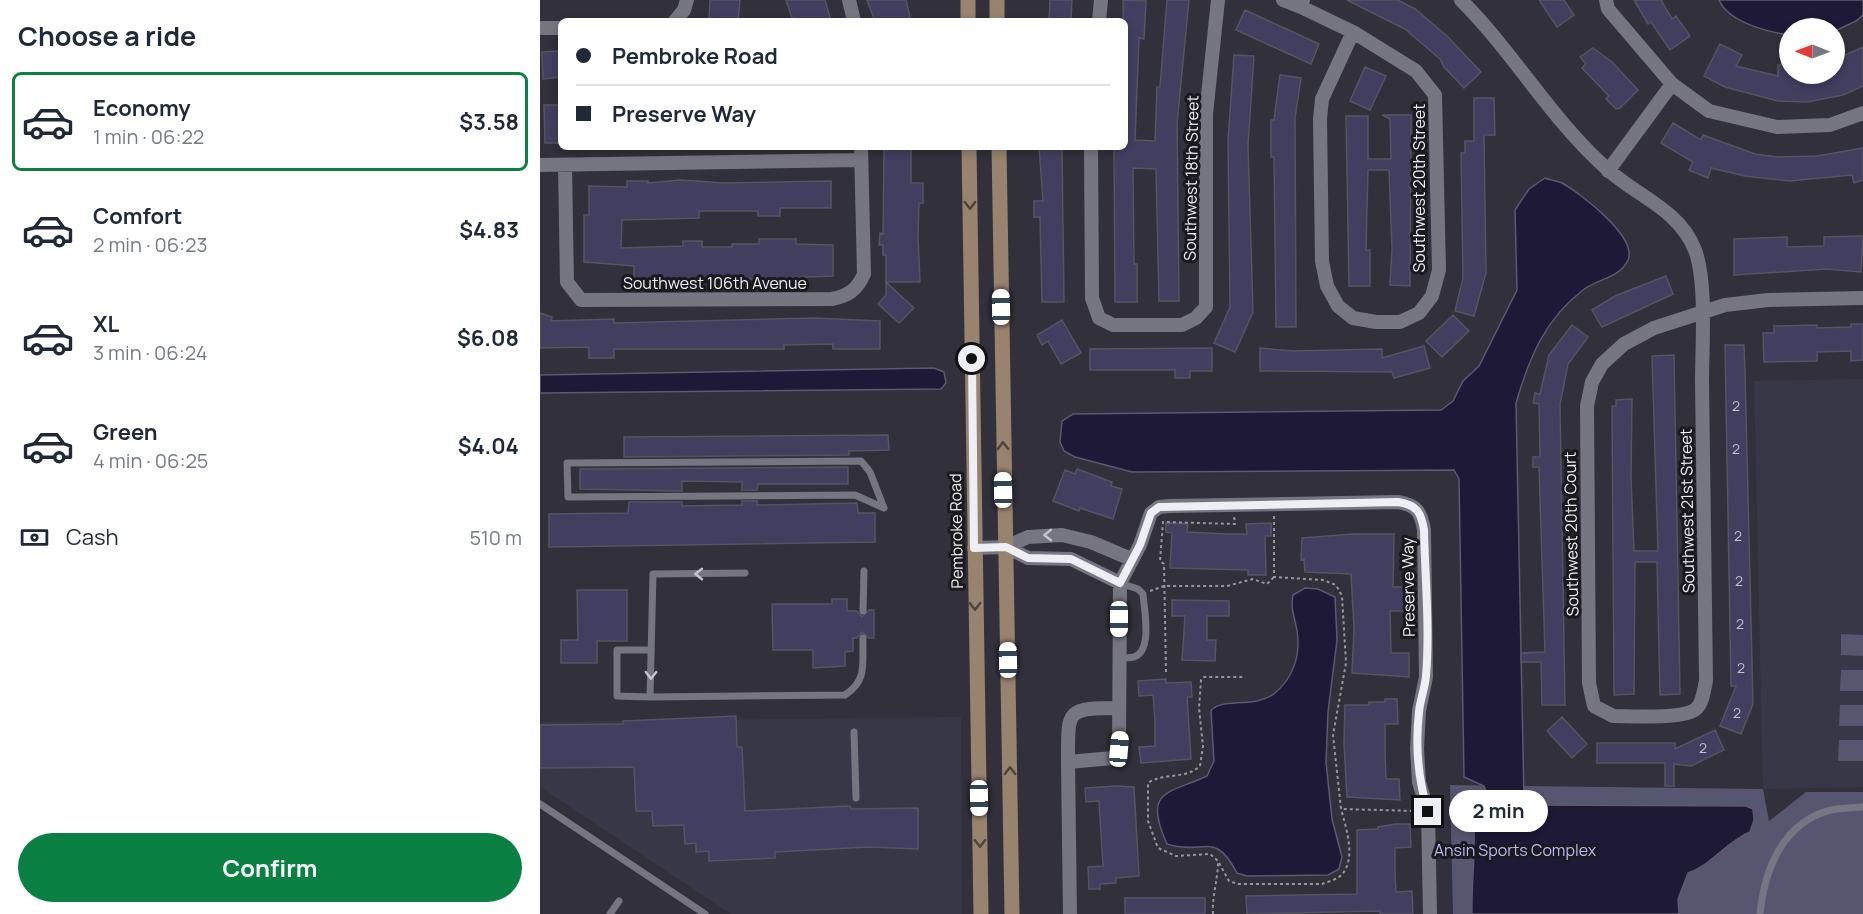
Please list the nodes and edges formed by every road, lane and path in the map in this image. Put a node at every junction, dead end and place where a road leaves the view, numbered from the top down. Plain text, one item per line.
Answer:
1 (687, 0) edge
2 (849, 0) edge
3 (968, 0) edge
4 (996, 0) edge
5 (1101, 0) edge
6 (1218, 0) edge
7 (1283, 0) edge
8 (1461, 0) edge
9 (1606, 0) edge
10 (1302, 4) edge
11 (677, 18) edge
12 (853, 18) edge
13 (968, 18) edge
14 (997, 18) edge
15 (1099, 18) edge
16 (540, 28) edge
17 (558, 28) edge
18 (1353, 32) junction
19 (1672, 84) junction
20 (1863, 113) edge
21 (969, 150) edge
22 (999, 150) edge
23 (1091, 150) edge
24 (861, 154) edge
25 (540, 165) edge
26 (565, 165) junction
27 (1608, 171) junction
28 (1863, 298) edge
29 (1701, 312) junction
30 (1274, 504) junction
31 (1233, 505) junction
32 (884, 508) joint
33 (1091, 542) junction
34 (1006, 547) junction
35 (974, 548) junction
36 (1131, 559) junction
37 (1083, 564) junction
38 (864, 571) dead end
39 (745, 573) dead end
40 (1274, 577) junction
41 (1120, 583) junction
42 (1164, 586) junction
43 (1143, 594) junction
44 (863, 611) dead end
45 (863, 638) dead end
46 (651, 650) junction
47 (1119, 658) junction
48 (1166, 672) dead end
49 (1243, 677) dead end
50 (650, 697) junction
51 (1594, 706) joint
52 (1119, 708) junction
53 (854, 732) dead end
54 (1068, 762) junction
55 (856, 798) dead end
56 (540, 804) edge
57 (1863, 807) edge
58 (1341, 809) junction
59 (1428, 812) junction
60 (1218, 861) junction
61 (619, 900) dead end
62 (610, 914) edge
63 (705, 914) edge
64 (981, 914) edge
65 (1012, 914) edge
66 (1070, 914) edge
67 (1213, 914) edge
68 (1430, 914) edge
69 (1760, 914) edge

1 - 11 street
2 - 12 street
3 - 13 main road
4 - 14 main road
5 - 15 street
6 - 23 street, Southwest 18th Street
7 - 10 street
8 - 27 street, Southwest 21st Street
9 - 19 street
10 - 18 street
16 - 17 street
18 - 18 street, Southwest 20th Street
19 - 20 street
19 - 27 street
21 -> 35 main road, Pembroke Road
34 -> 22 main road
24 - 26 street
24 - 26 street, Southwest 106th Avenue
25 - 26 street
27 - 29 street, Southwest 21st Street
28 - 29 street
29 - 51 street, Southwest 20th Court
29 - 51 street, Southwest 21st Street
30 - 31 street, Preserve Way
30 - 40 path
30 - 59 street, Preserve Way
31 - 36 street, Preserve Way
31 - 42 path
32 - 32 lane
33 -> 34 street
33 - 36 street
33 - 37 street
34 - 35 street
34 - 37 street
65 -> 34 main road
35 -> 64 main road, Pembroke Road
36 - 41 street, Preserve Way
37 - 41 street
38 - 44 lane
39 -> 46 lane
40 - 42 path
40 - 58 path
41 - 43 lane
41 - 47 street, Preserve Way
42 - 43 path
42 - 48 path
43 - 47 lane
45 - 50 lane
46 -> 50 lane
46 - 50 lane
47 - 52 street, Preserve Way
49 - 60 path
52 - 54 street
52 - 54 street, Preserve Way
53 - 55 lane
54 - 66 street
56 - 63 lane
57 - 69 lane
58 - 59 path
58 - 60 path
59 - 68 street, Preserve Way
60 - 67 path
61 - 62 lane

